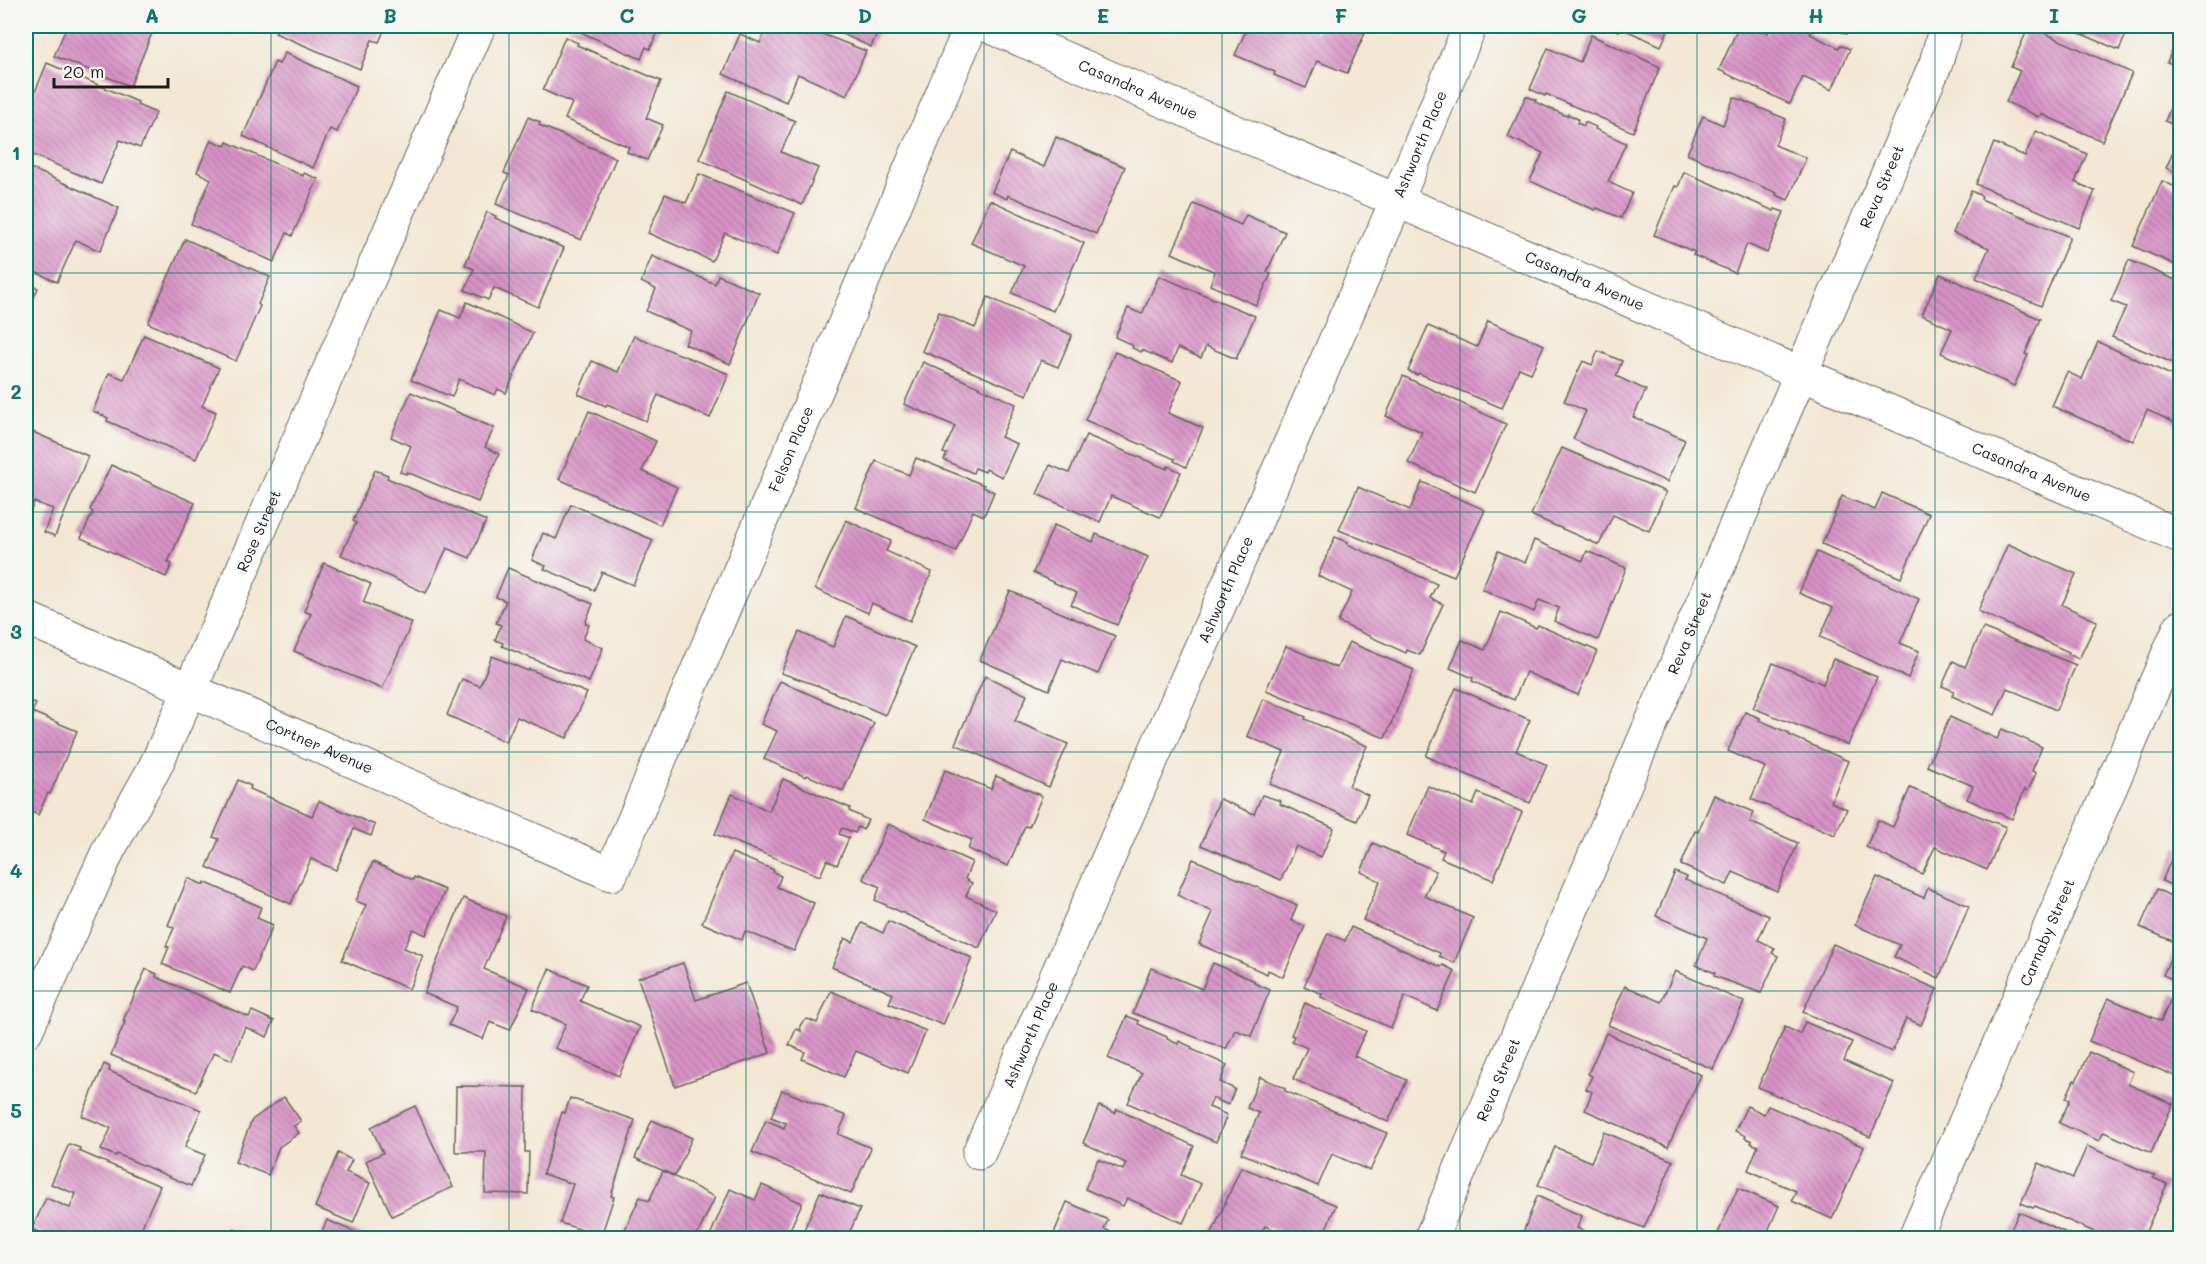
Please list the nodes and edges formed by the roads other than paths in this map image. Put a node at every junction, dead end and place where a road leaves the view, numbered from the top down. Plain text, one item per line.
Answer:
1 (479, 26) edge
2 (971, 26) edge
3 (989, 26) edge
4 (1470, 26) edge
5 (1946, 26) edge
6 (1396, 200) junction
7 (1801, 373) junction
8 (2181, 536) edge
9 (26, 618) edge
10 (2181, 627) edge
11 (190, 690) junction
12 (611, 874) joint
13 (26, 1031) edge
14 (979, 1153) dead end
15 (1431, 1239) edge
16 (1915, 1239) edge

1 - 11 street, Rose Street
2 - 12 street, Felson Place
3 - 6 street, Casandra Avenue
4 - 6 street, Ashworth Place
5 - 7 street, Reva Street
6 - 7 street, Casandra Avenue
6 - 14 street, Ashworth Place
7 - 8 street, Casandra Avenue
7 - 15 street, Reva Street
9 - 11 street, Cortner Avenue
10 - 16 street, Carnaby Street
11 - 12 street, Cortner Avenue
11 - 13 street, Rose Street

